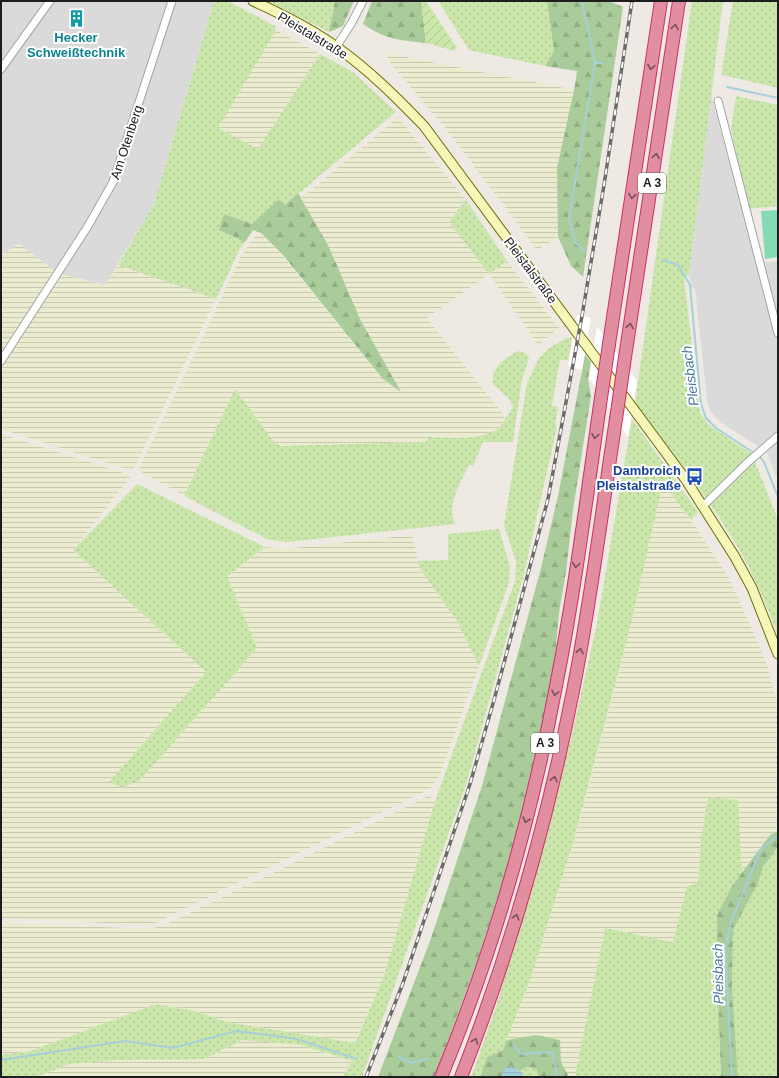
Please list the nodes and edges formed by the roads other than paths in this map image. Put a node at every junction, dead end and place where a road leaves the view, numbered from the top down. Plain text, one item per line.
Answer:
1 (50, 1) edge
2 (172, 1) edge
3 (252, 1) edge
4 (362, 1) edge
5 (661, 1) edge
6 (679, 1) edge
7 (336, 47) junction
8 (1, 69) edge
9 (718, 101) dead end
10 (778, 334) edge
11 (1, 361) edge
12 (778, 436) edge
13 (703, 506) junction
14 (778, 654) edge
15 (441, 1077) edge
16 (461, 1077) edge

1 - 8 street
2 - 11 street, Am Otenberg
3 - 7 main road, Pleistalstraße
4 - 7 street
5 -> 15 highway, A 3, bridge
16 -> 6 highway, A 3, bridge
7 - 13 main road, Pleistalstraße
9 - 10 street
12 - 13 street
13 - 14 main road, Pleistalstraße

